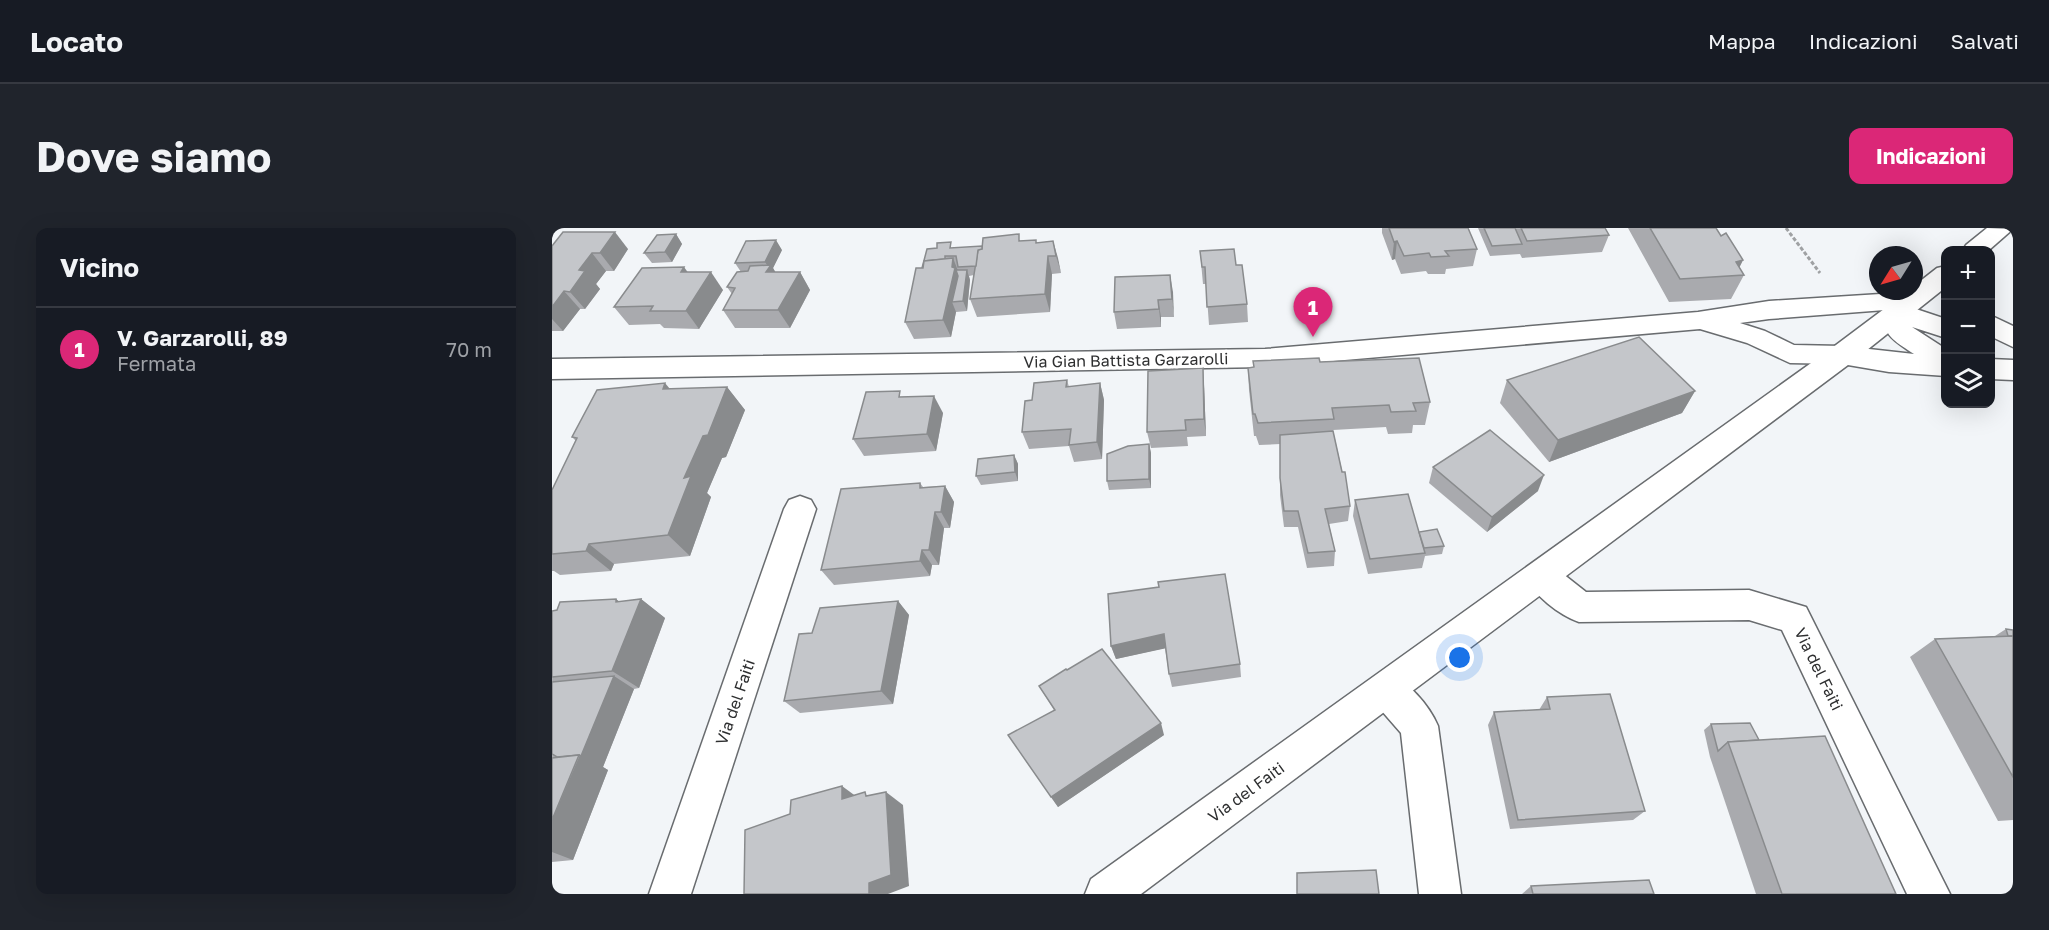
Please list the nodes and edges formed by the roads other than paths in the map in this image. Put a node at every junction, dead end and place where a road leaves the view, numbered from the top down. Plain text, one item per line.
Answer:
1 (2002, 228) edge
2 (1980, 246) edge
3 (1941, 278) edge
4 (1905, 306) junction
5 (1769, 310) junction
6 (1698, 321) junction
7 (1941, 325) edge
8 (1995, 327) edge
9 (2013, 338) edge
10 (1995, 346) edge
11 (2013, 351) edge
12 (1842, 355) junction
13 (1941, 358) edge
14 (1889, 362) junction
15 (1941, 366) edge
16 (1800, 367) junction
17 (552, 369) edge
18 (1995, 369) edge
19 (2013, 370) edge
20 (800, 509) dead end
21 (1541, 576) junction
22 (1387, 690) junction
23 (670, 894) edge
24 (1106, 894) edge
25 (1440, 894) edge
26 (1929, 894) edge

1 - 2 street
3 - 4 street
4 - 5 street, Via Gian Battista Garzarolli
4 - 7 street, Via Gian Battista Garzarolli
4 - 12 street
4 - 13 street
5 - 6 street, Via Gian Battista Garzarolli
5 - 12 street, Via Gian Battista Garzarolli
6 - 16 street, Via Gian Battista Garzarolli
6 - 17 street, Via Gian Battista Garzarolli
8 - 9 street
10 - 11 street
12 - 14 street, Via Gian Battista Garzarolli
12 - 16 street, Via Gian Battista Garzarolli
14 - 15 street, Via Gian Battista Garzarolli
14 - 16 street, Via Gian Battista Garzarolli
16 - 21 street, Via del Faiti
18 - 19 street
20 - 23 street, Via del Faiti
21 - 22 street, Via del Faiti
21 - 26 street, Via del Faiti
22 - 24 street, Via del Faiti
22 - 25 street

